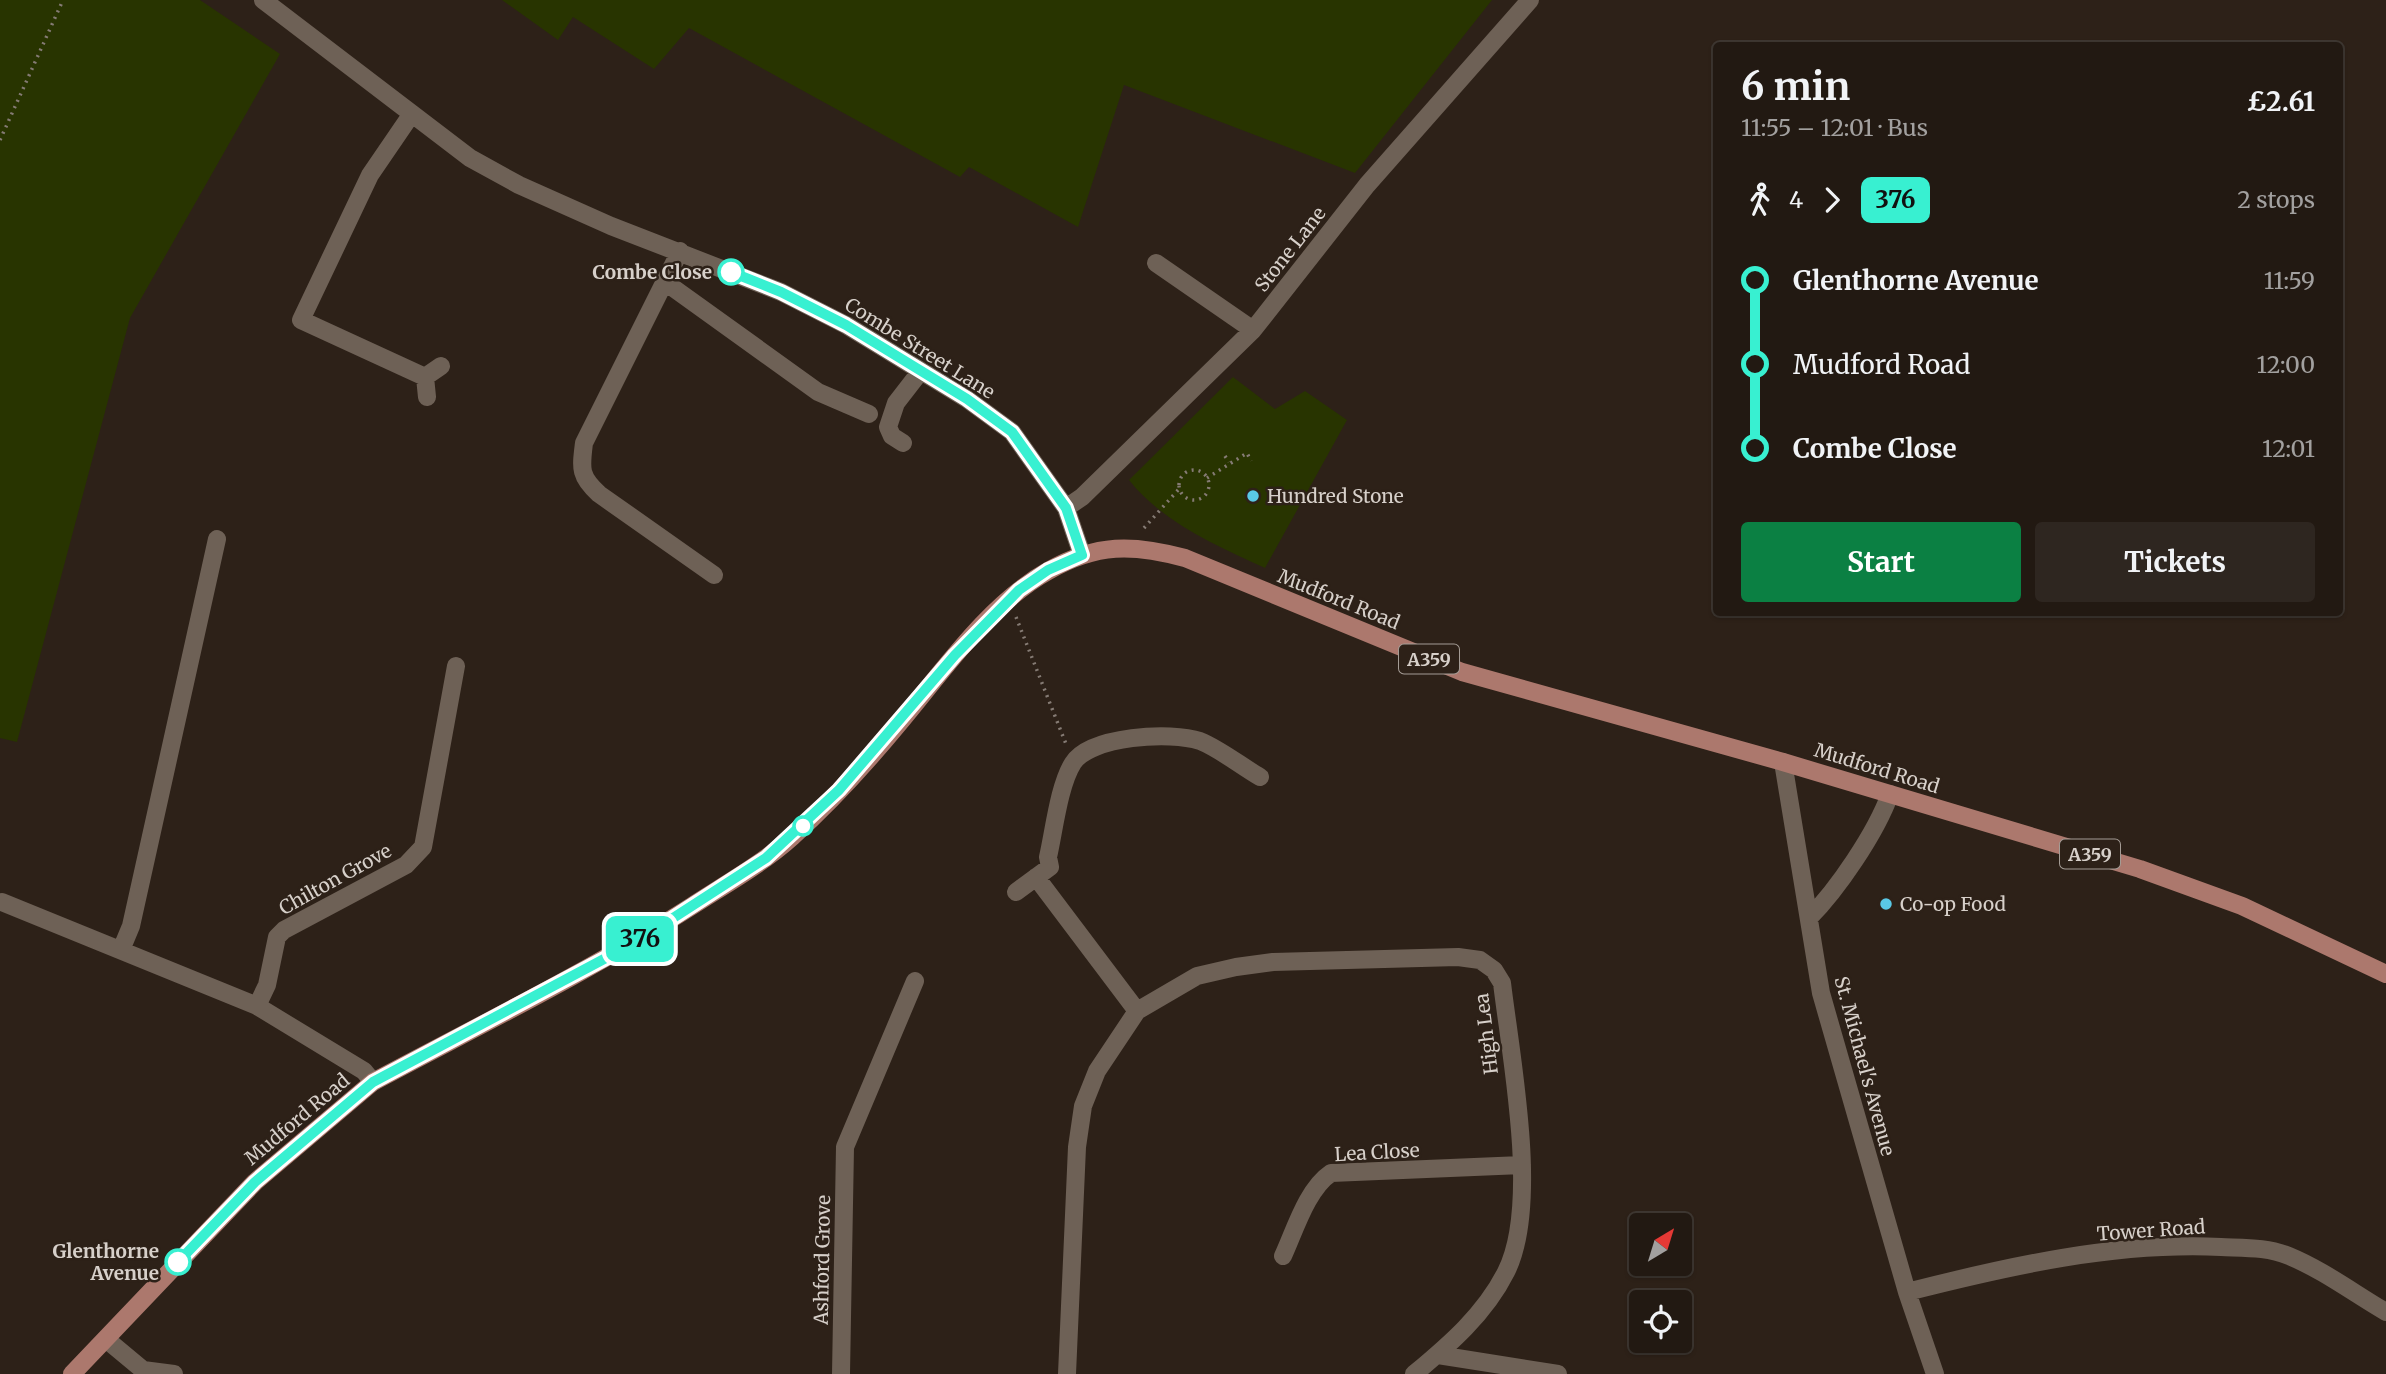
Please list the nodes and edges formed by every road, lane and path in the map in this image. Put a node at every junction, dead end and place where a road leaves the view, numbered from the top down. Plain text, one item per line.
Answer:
1 (63, 0) edge
2 (263, 0) edge
3 (1530, 0) edge
4 (411, 115) junction
5 (0, 140) edge
6 (680, 251) junction
7 (1156, 263) dead end
8 (665, 282) junction
9 (1253, 330) junction
10 (442, 366) dead end
11 (920, 372) junction
12 (425, 376) junction
13 (427, 397) dead end
14 (869, 415) dead end
15 (903, 443) dead end
16 (1224, 456) dead end
17 (1251, 461) dead end
18 (1229, 462) junction
19 (1207, 478) junction
20 (1179, 489) junction
21 (1066, 508) junction
22 (1144, 528) dead end
23 (217, 539) dead end
24 (1082, 555) junction
25 (714, 575) dead end
26 (1009, 600) junction
27 (456, 666) dead end
28 (1073, 762) junction
29 (1783, 762) junction
30 (1260, 777) dead end
31 (1890, 794) junction
32 (1037, 877) junction
33 (1016, 891) dead end
34 (2, 902) dead end
35 (1809, 918) junction
36 (121, 950) junction
37 (2386, 974) edge
38 (915, 981) dead end
39 (257, 1006) junction
40 (1137, 1011) junction
41 (373, 1082) junction
42 (1522, 1165) junction
43 (1283, 1256) dead end
44 (1907, 1292) junction
45 (2386, 1312) edge
46 (107, 1340) junction
47 (1438, 1355) junction
48 (72, 1374) edge
49 (174, 1374) edge
50 (841, 1374) edge
51 (1067, 1374) edge
52 (1414, 1374) edge
53 (1558, 1374) edge
54 (1935, 1374) edge

1 - 5 path
2 - 4 street, Combe Street Lane
3 - 9 street, Stone Lane
4 - 6 street, Combe Street Lane
4 - 12 street
6 - 8 street
6 - 11 street, Combe Street Lane
7 - 9 street
8 - 14 street
8 - 25 street
9 - 21 street, Stone Lane
10 - 12 street
11 - 15 street
11 - 21 street, Combe Street Lane
12 - 13 street
16 - 18 path
17 - 18 path
18 - 19 path
19 - 20 path
19 - 20 path
20 - 22 path
21 - 24 street, Combe Street Lane
23 - 36 street
24 - 26 main road, Mudford Road / A359
24 - 29 main road, Mudford Road / A359
26 - 28 path
26 - 41 main road, Mudford Road / A359
27 - 39 street, Chilton Grove
28 - 30 street
28 - 32 street
29 - 31 main road, Mudford Road / A359
29 - 35 street, St. Michael's Avenue
31 - 35 street
31 - 37 main road, Mudford Road / A359
32 - 33 street
32 - 40 street
34 - 36 street
35 - 44 street, St. Michael's Avenue
36 - 39 street
38 - 50 street, Ashford Grove
39 - 41 street
40 - 42 street, High Lea
40 - 51 street, High Lea
41 - 46 main road, Mudford Road / A359
42 - 43 street, Lea Close
42 - 47 street, High Lea
44 - 45 street, Tower Road
44 - 54 street, St. Michael's Avenue
46 - 48 main road, Mudford Road / A359
46 - 49 street
47 - 52 street, High Lea
47 - 53 street

